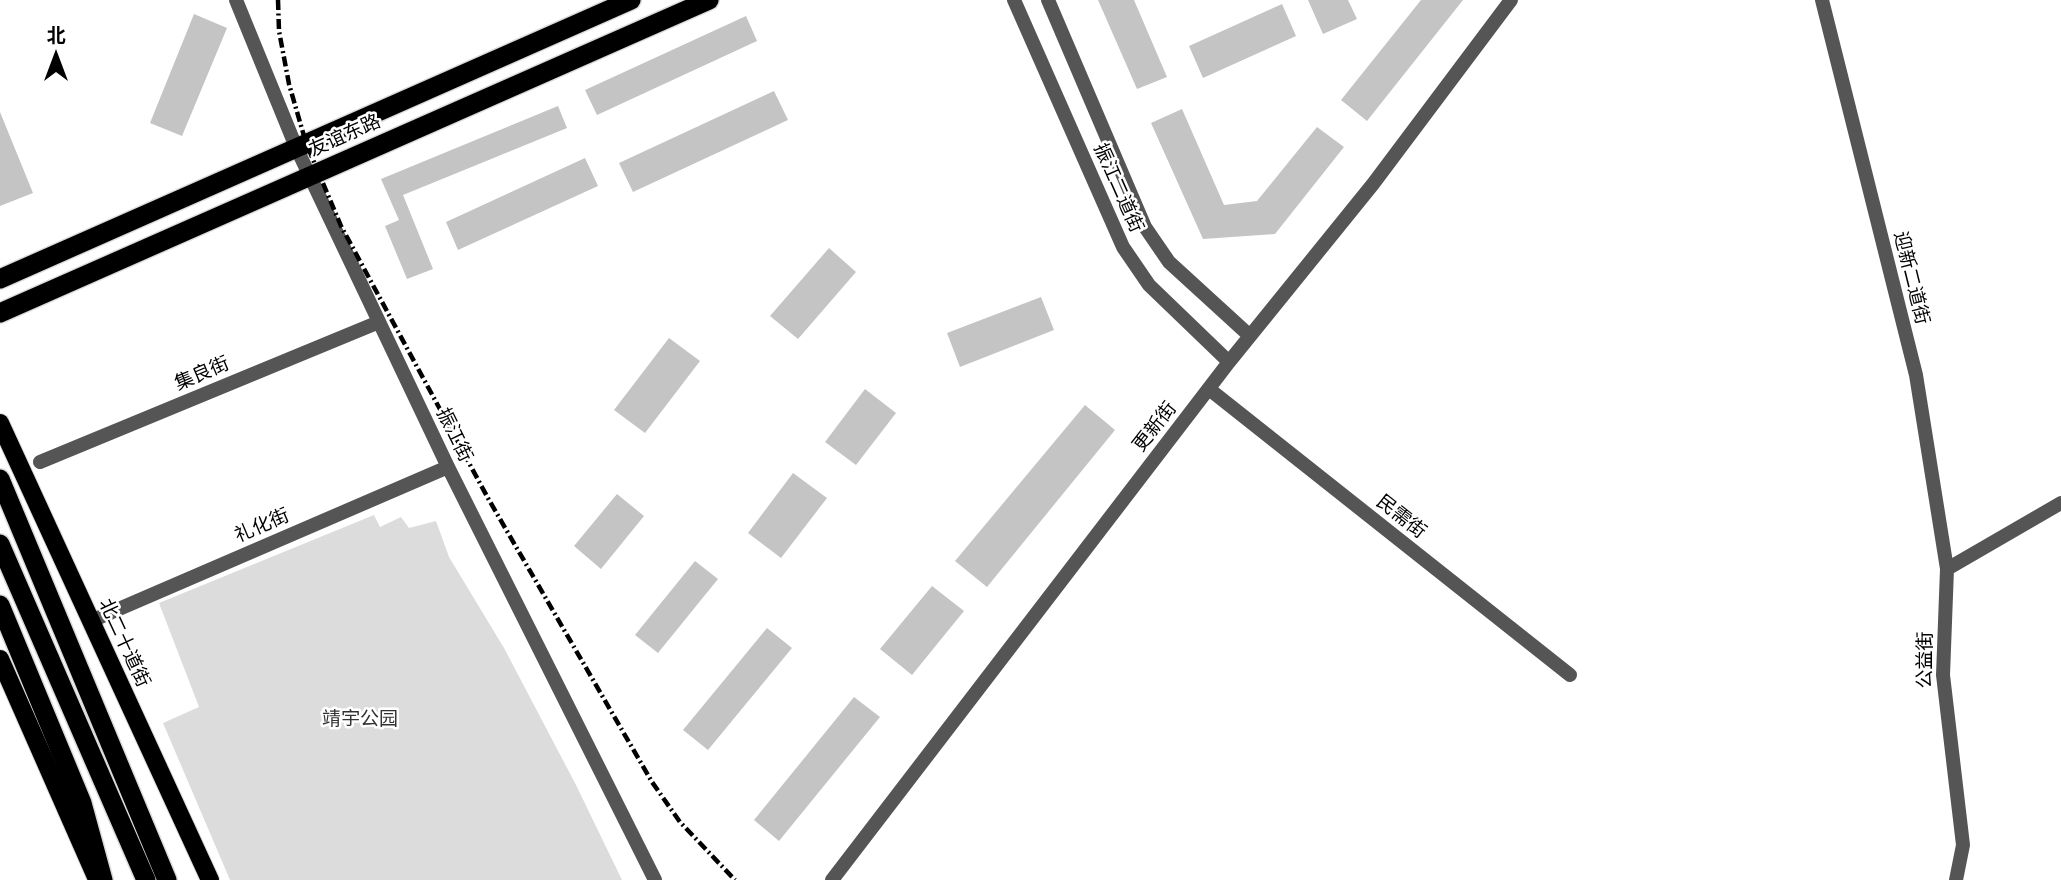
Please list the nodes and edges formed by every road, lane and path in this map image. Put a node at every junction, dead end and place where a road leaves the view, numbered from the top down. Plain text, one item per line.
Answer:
1 (236, 0) edge
2 (631, 0) edge
3 (709, 0) edge
4 (1014, 0) edge
5 (1048, 0) edge
6 (1511, 0) edge
7 (1822, 0) edge
8 (296, 148) junction
9 (309, 176) junction
10 (0, 279) edge
11 (0, 313) edge
12 (379, 322) junction
13 (1250, 336) junction
14 (1229, 362) junction
15 (1209, 389) junction
16 (0, 423) edge
17 (40, 462) dead end
18 (448, 467) junction
19 (0, 479) edge
20 (2061, 503) edge
21 (0, 544) edge
22 (1947, 569) junction
23 (0, 605) edge
24 (91, 621) junction
25 (0, 659) edge
26 (1570, 675) dead end
27 (144, 828) junction
28 (101, 880) edge
29 (146, 880) edge
30 (167, 880) edge
31 (177, 880) edge
32 (210, 880) edge
33 (654, 880) edge
34 (832, 880) edge
35 (1956, 880) edge

1 - 8 street, 振江街
2 - 8 highway, 友谊东路
3 - 9 highway, 友谊东路
4 - 14 street, 振江二道街
5 - 13 street, 振江二道街
6 - 13 street, 更新街
7 - 22 street, 迎新二道街
8 - 9 street, 振江街
8 - 10 highway, 友谊东路
9 - 11 highway, 友谊东路
9 - 12 street, 振江街
12 - 17 street, 集良街
12 - 18 street, 振江街
13 - 14 street, 更新街
14 - 15 street, 更新街
15 - 26 street, 民需街
15 - 34 street, 更新街
16 - 24 main road, 北二十道街
18 - 24 street, 礼化街
18 - 33 street, 振江街
19 - 27 highway
20 - 22 street
21 - 29 highway
22 - 35 street, 公益街
23 - 28 highway
24 - 32 main road, 北二十道街
25 - 28 main road
27 - 30 highway
27 - 31 main road

